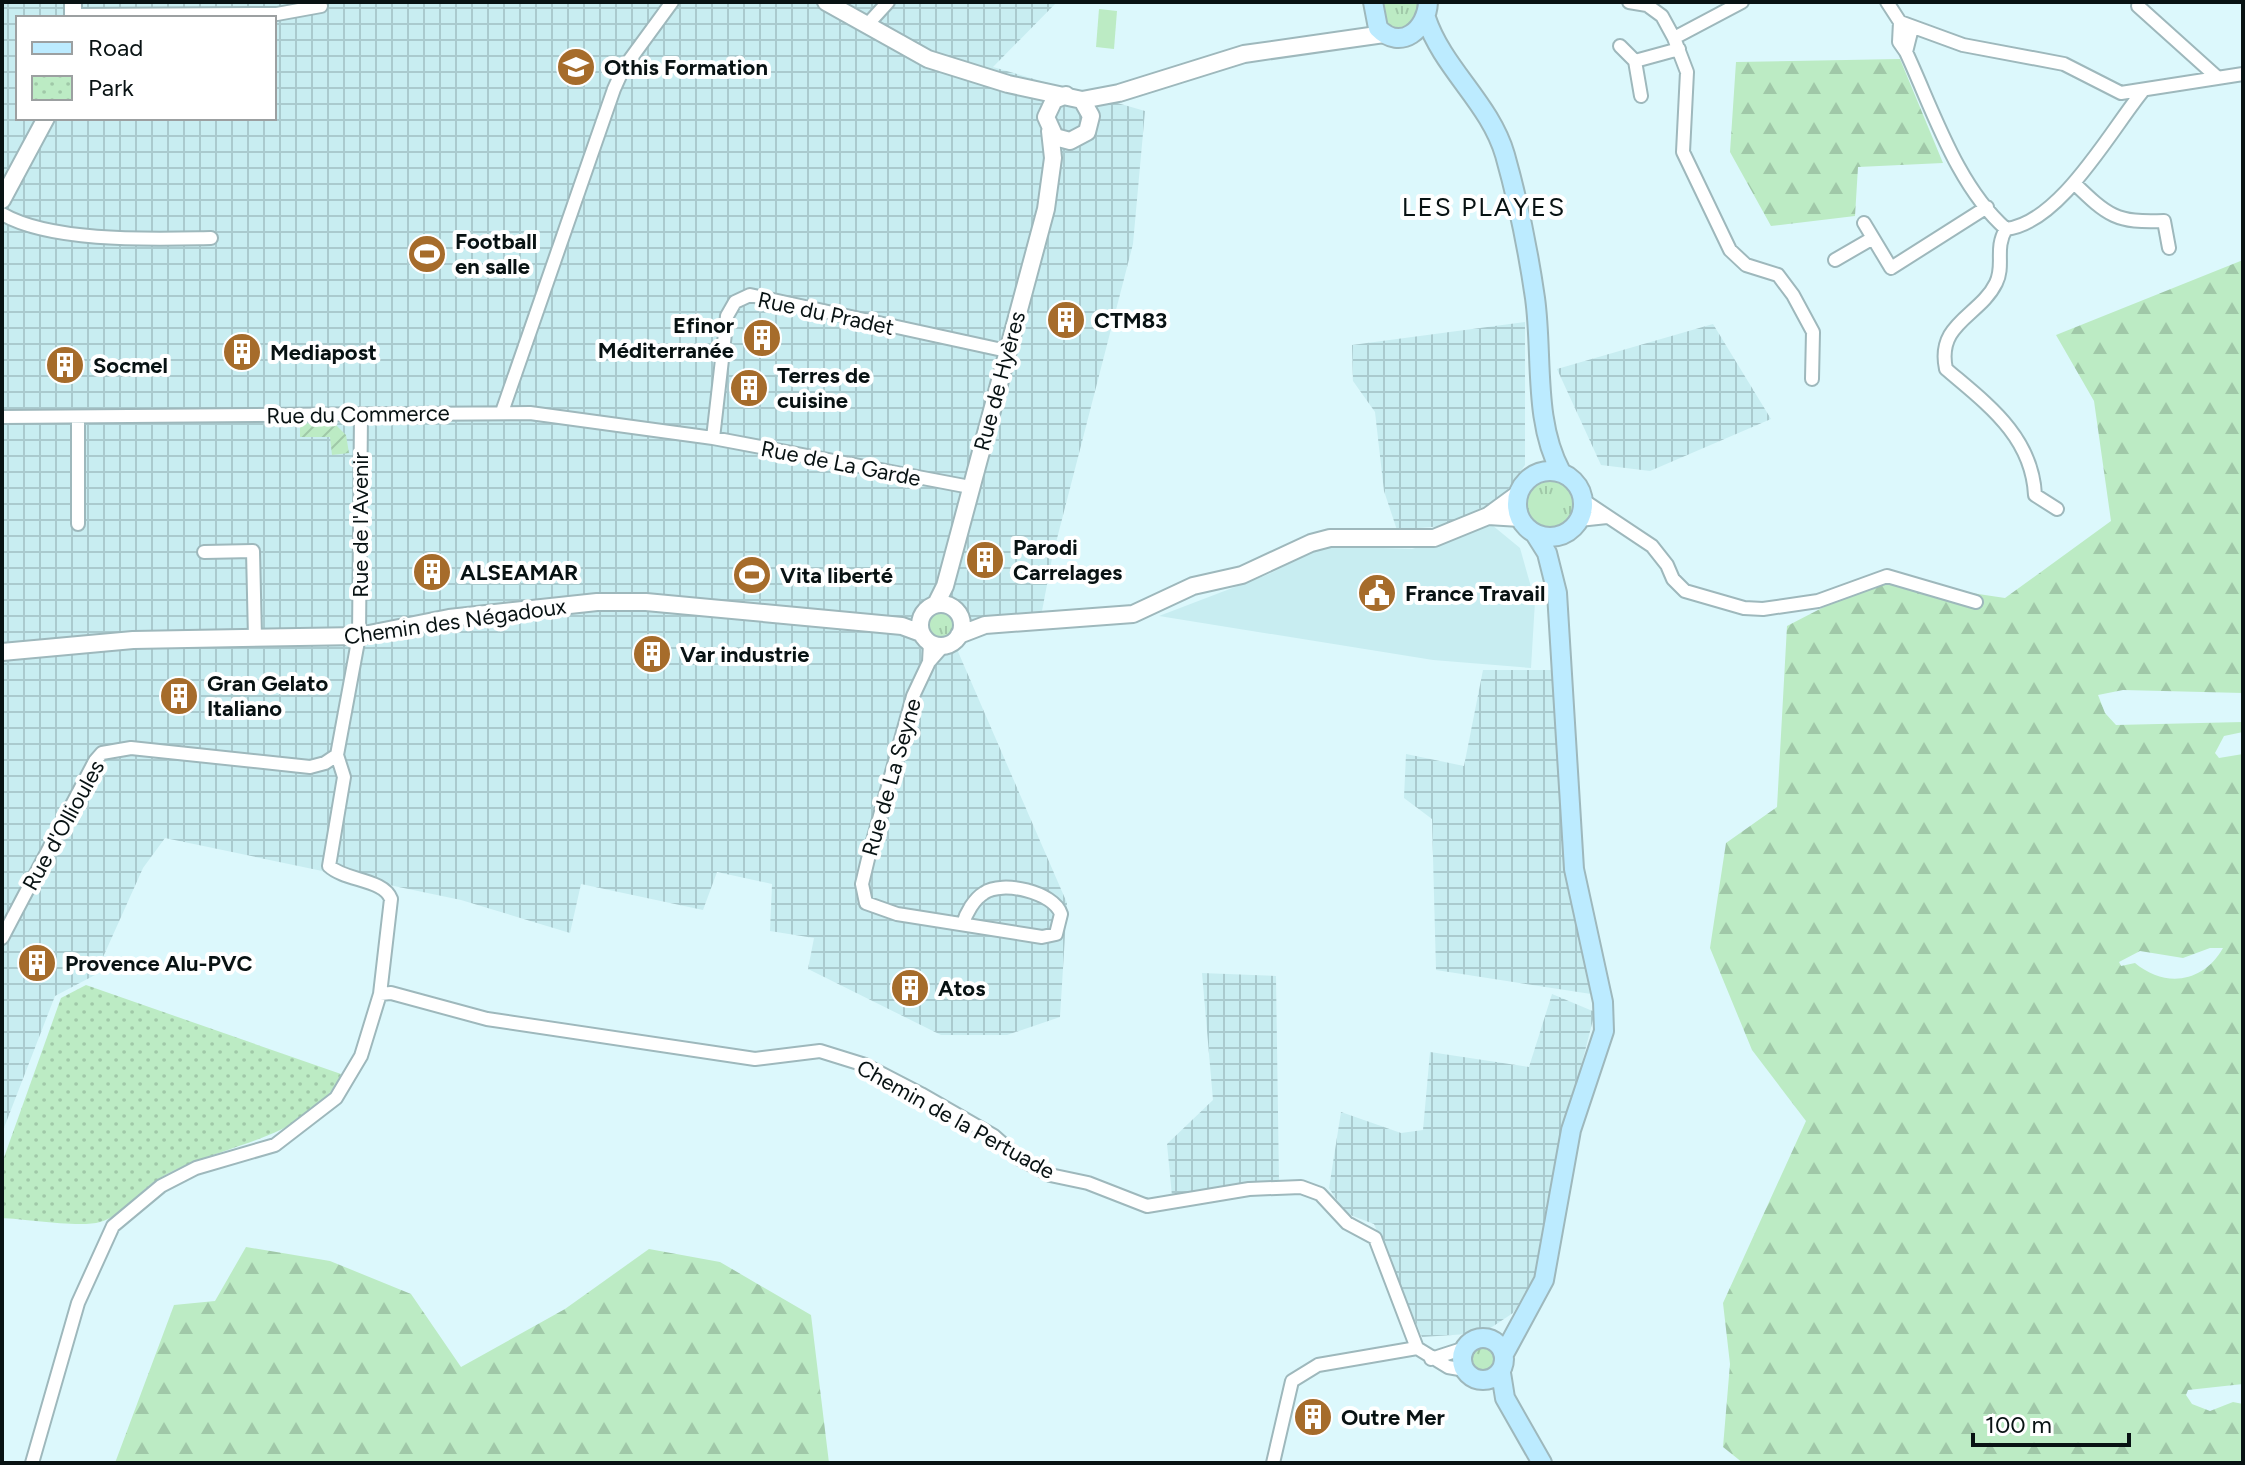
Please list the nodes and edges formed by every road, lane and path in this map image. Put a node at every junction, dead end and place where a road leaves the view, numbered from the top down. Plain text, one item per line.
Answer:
1 (672, 2) edge
2 (826, 2) edge
3 (888, 2) edge
4 (1629, 2) edge
5 (1742, 2) edge
6 (1887, 2) edge
7 (321, 6) dead end
8 (2138, 6) dead end
9 (1373, 8) edge
10 (1427, 10) edge
11 (73, 12) edge
12 (867, 25) junction
13 (1906, 25) junction
14 (1384, 34) junction
15 (1351, 37) junction
16 (1406, 38) junction
17 (1677, 44) junction
18 (1620, 46) dead end
19 (1635, 61) junction
20 (1454, 71) junction
21 (2243, 74) edge
22 (2218, 78) junction
23 (1008, 84) junction
24 (1132, 89) junction
25 (1641, 96) dead end
26 (1074, 98) junction
27 (2126, 98) junction
28 (45, 120) edge
29 (1091, 122) junction
30 (1048, 124) junction
31 (1077, 140) junction
32 (1052, 175) junction
33 (2074, 183) junction
34 (2, 200) edge
35 (1987, 207) junction
36 (2, 214) edge
37 (1864, 223) dead end
38 (2006, 229) junction
39 (211, 238) dead end
40 (1873, 238) junction
41 (2169, 248) dead end
42 (1835, 260) dead end
43 (1007, 351) junction
44 (1812, 379) dead end
45 (502, 412) junction
46 (361, 414) junction
47 (2, 417) edge
48 (78, 417) junction
49 (1544, 419) junction
50 (713, 438) junction
51 (1561, 472) junction
52 (1532, 476) junction
53 (970, 487) junction
54 (1518, 494) junction
55 (1583, 500) junction
56 (2057, 509) dead end
57 (1488, 516) junction
58 (1520, 518) junction
59 (1610, 518) junction
60 (78, 524) dead end
61 (1574, 526) junction
62 (1535, 534) junction
63 (204, 552) dead end
64 (1557, 593) junction
65 (1976, 602) dead end
66 (949, 609) junction
67 (985, 625) junction
68 (929, 635) junction
69 (959, 635) junction
70 (359, 636) junction
71 (255, 638) junction
72 (4, 653) edge
73 (337, 755) junction
74 (963, 924) junction
75 (2, 938) edge
76 (380, 994) junction
77 (1538, 1292) junction
78 (1490, 1339) junction
79 (1417, 1348) junction
80 (1465, 1348) junction
81 (1504, 1354) junction
82 (1431, 1359) junction
83 (1501, 1373) junction
84 (1473, 1376) junction
85 (32, 1463) edge
86 (1273, 1463) edge
87 (1532, 1463) edge
88 (1542, 1463) edge

1 - 45 street
2 - 12 street
3 - 12 street
4 - 17 street
5 - 17 street
6 - 13 street
7 - 11 street
8 - 22 street
9 - 14 main road
9 - 15 street
10 - 16 main road
10 - 20 main road
12 - 23 street
13 - 27 street
13 - 35 street
14 - 15 street
14 - 16 main road
15 - 24 street
16 - 20 main road
17 - 19 street
17 - 44 street
18 - 19 street
19 - 25 street
20 - 49 main road
21 - 22 street
22 - 27 street
23 - 26 street
23 - 30 street
24 - 26 street
24 - 29 street
26 - 29 street
26 - 30 street
27 - 33 street
28 - 34 street
29 - 31 street
30 - 31 street
30 - 32 street, Rue de Hyères
31 - 32 street, Rue de Hyères
32 - 43 street, Rue de Hyères
33 - 38 street
33 - 41 street
35 - 38 street
35 - 40 street
36 - 39 street
37 - 40 street
38 - 56 street
40 - 42 street
43 - 50 street, Rue du Pradet
43 - 53 street, Rue de Hyères
45 - 46 street, Rue du Commerce
45 - 50 street, Rue du Commerce
46 - 48 street, Rue du Commerce
46 - 70 street, Rue de l'Avenir
47 - 48 street, Rue du Commerce
48 - 60 street
49 - 51 main road
49 - 52 main road
50 - 53 street, Rue de La Garde
51 - 52 main road
51 - 55 main road
52 - 54 main road
53 - 66 street, Rue de Hyères
54 - 57 street
54 - 58 main road
55 - 59 street
55 - 61 main road
57 - 58 street
57 - 67 street
58 - 62 main road
59 - 61 street
59 - 65 street
61 - 62 main road
61 - 64 main road
62 - 64 main road
63 - 71 street
64 - 77 main road
66 - 67 street
66 - 68 street
66 - 69 street
67 - 69 street
68 - 69 street
68 - 70 street, Chemin des Négadoux
68 - 74 street, Rue de La Seyne
70 - 71 street, Chemin des Négadoux
70 - 73 street, Rue de l'Avenir
71 - 72 street, Chemin des Négadoux
73 - 75 street, Rue d'Ollioules
73 - 76 street
74 - 74 street
76 - 79 street, Chemin de la Pertuade
76 - 85 street
77 - 78 main road
77 - 81 main road
78 - 80 main road
78 - 81 main road
79 - 82 street
79 - 86 street
80 - 82 street
80 - 84 main road
81 - 83 main road
82 - 84 street
83 - 84 main road
83 - 88 main road
84 - 87 main road

